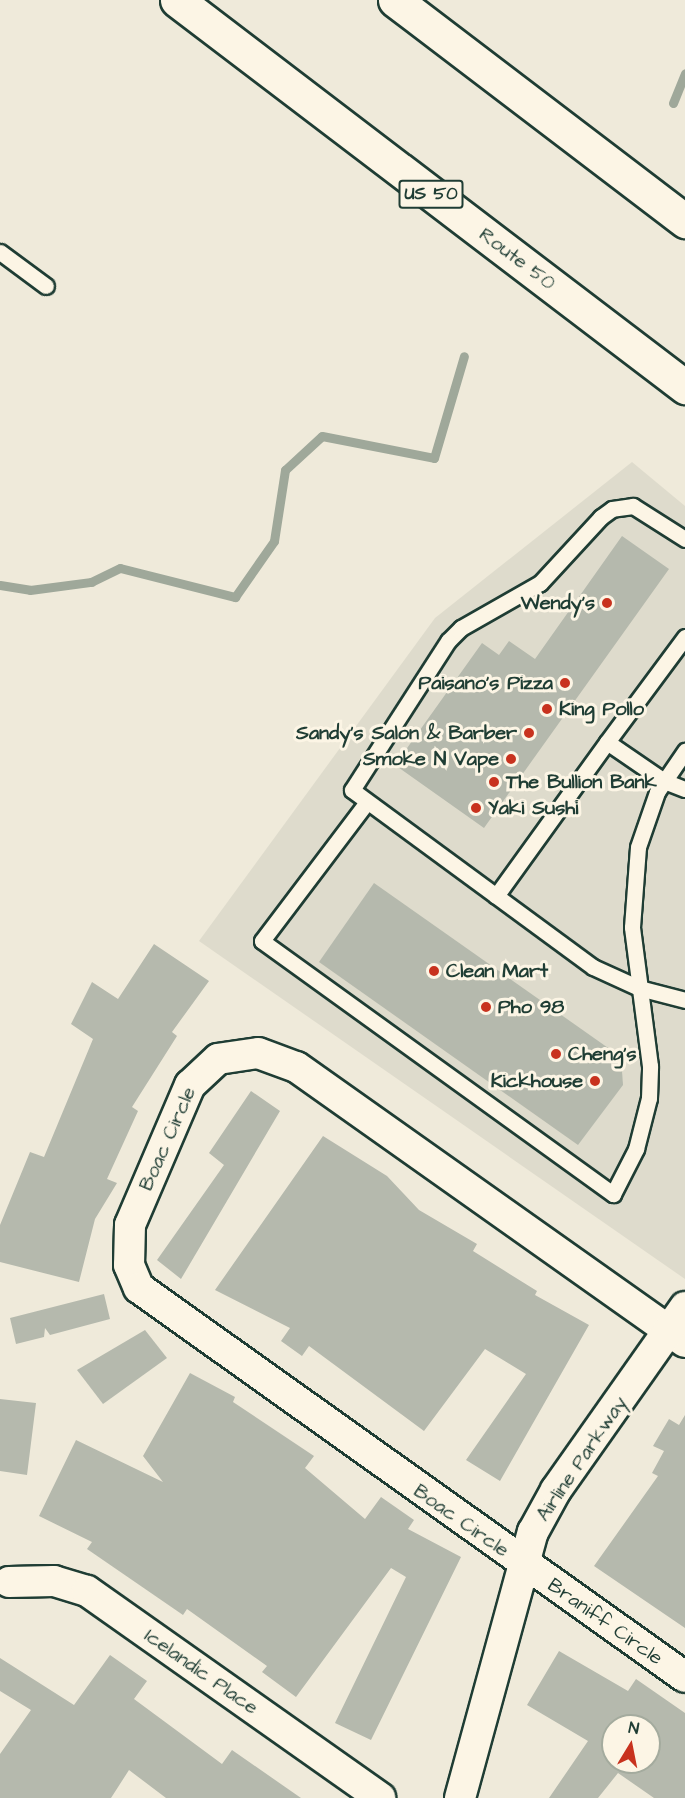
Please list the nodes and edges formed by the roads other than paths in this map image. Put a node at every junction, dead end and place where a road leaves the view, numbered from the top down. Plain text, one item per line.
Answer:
1 (177, 0) edge
2 (395, 0) edge
3 (685, 221) edge
4 (0, 252) edge
5 (45, 286) dead end
6 (685, 387) edge
7 (685, 538) edge
8 (685, 637) edge
9 (607, 742) junction
10 (685, 751) edge
11 (664, 781) junction
12 (685, 789) edge
13 (367, 802) junction
14 (496, 896) junction
15 (639, 988) junction
16 (685, 1000) edge
17 (680, 1327) edge
18 (525, 1566) junction
19 (9, 1582) dead end
20 (685, 1677) edge
21 (380, 1798) edge
22 (460, 1798) edge

1 - 6 highway, Route 50 / US 50
2 - 3 highway
4 - 5 lane
7 - 13 lane
8 - 9 lane
9 - 11 lane
9 - 14 lane
10 - 11 lane
11 - 12 lane
11 - 15 lane
13 - 14 lane
13 - 15 lane
14 - 15 lane
15 - 16 lane
17 - 18 street, Airline Parkway
17 - 18 street, Boac Circle
18 - 20 street, Braniff Circle
18 - 22 street, Airline Parkway
19 - 21 street, Icelandic Place

